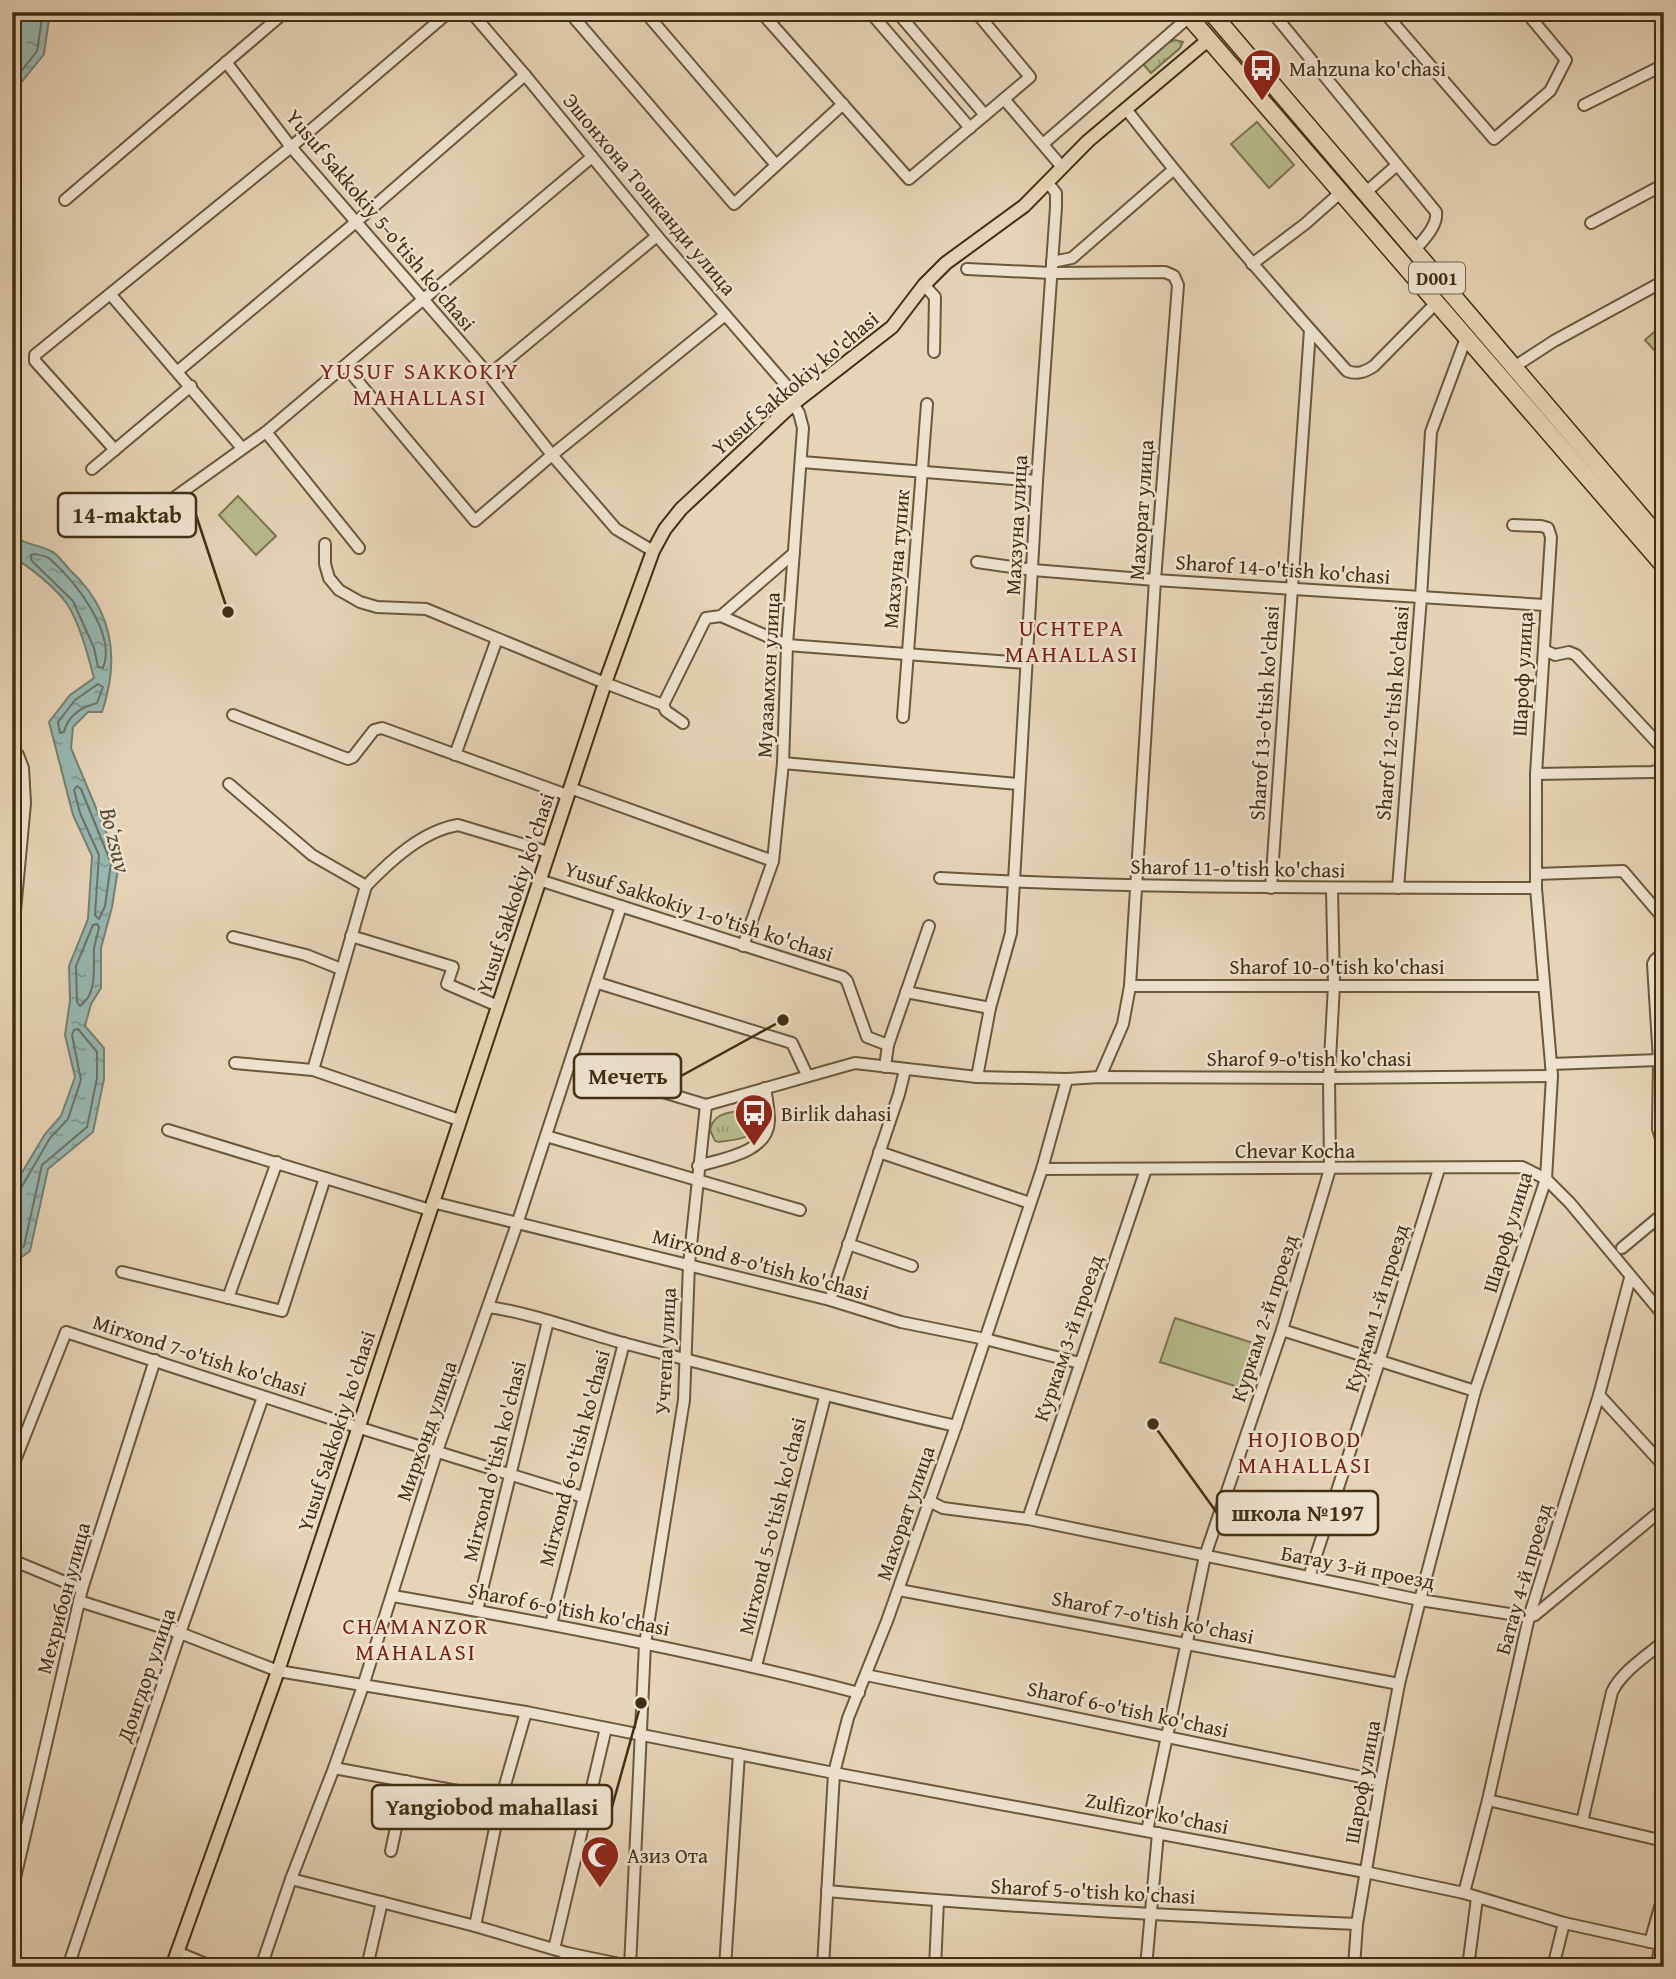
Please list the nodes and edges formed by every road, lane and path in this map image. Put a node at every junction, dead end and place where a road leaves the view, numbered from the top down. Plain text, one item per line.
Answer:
1 (285, 12) edge
2 (449, 12) edge
3 (471, 12) edge
4 (569, 12) edge
5 (645, 12) edge
6 (761, 12) edge
7 (870, 12) edge
8 (897, 12) edge
9 (976, 12) edge
10 (1272, 12) edge
11 (1384, 12) edge
12 (1526, 12) edge
13 (1187, 15) edge
14 (1219, 15) edge
15 (1208, 40) junction
16 (226, 62) junction
17 (1664, 65) edge
18 (525, 75) junction
19 (1004, 99) junction
20 (843, 104) junction
21 (1584, 105) dead end
22 (1126, 109) junction
23 (985, 115) junction
24 (970, 128) junction
25 (1043, 144) junction
26 (291, 146) junction
27 (592, 156) junction
28 (776, 165) junction
29 (1397, 165) junction
30 (1062, 167) junction
31 (1173, 170) junction
32 (1048, 183) junction
33 (1664, 184) edge
34 (1340, 192) junction
35 (1365, 193) junction
36 (65, 201) dead end
37 (356, 222) junction
38 (1591, 223) dead end
39 (657, 236) junction
40 (1414, 251) junction
41 (1401, 263) junction
42 (1252, 264) junction
43 (1052, 268) junction
44 (967, 269) dead end
45 (1664, 281) edge
46 (924, 285) junction
47 (111, 295) junction
48 (423, 301) junction
49 (1436, 303) junction
50 (725, 315) junction
51 (1310, 330) junction
52 (1466, 338) junction
53 (934, 352) dead end
54 (345, 366) junction
55 (1514, 367) junction
56 (178, 371) junction
57 (489, 376) junction
58 (191, 386) junction
59 (796, 402) junction
60 (927, 404) dead end
61 (1547, 420) junction
62 (266, 432) junction
63 (242, 448) junction
64 (115, 450) junction
65 (552, 455) junction
66 (802, 462) junction
67 (92, 469) dead end
68 (922, 472) junction
69 (1037, 481) junction
70 (136, 525) dead end
71 (1513, 525) dead end
72 (1664, 543) edge
73 (325, 544) dead end
74 (359, 548) dead end
75 (653, 551) junction
76 (794, 553) junction
77 (976, 562) dead end
78 (1664, 566) edge
79 (1033, 570) junction
80 (1154, 580) junction
81 (1292, 589) junction
82 (1421, 597) junction
83 (1545, 605) junction
84 (721, 616) junction
85 (497, 639) junction
86 (788, 645) junction
87 (1544, 650) junction
88 (908, 655) junction
89 (1026, 663) junction
90 (605, 683) junction
91 (663, 705) junction
92 (233, 715) dead end
93 (903, 717) dead end
94 (683, 723) dead end
95 (12, 750) edge
96 (1664, 750) edge
97 (455, 755) junction
98 (783, 763) junction
99 (1664, 770) edge
100 (1536, 774) junction
101 (229, 784) dead end
102 (1018, 784) junction
103 (568, 792) junction
104 (548, 852) junction
105 (773, 860) junction
106 (1536, 874) junction
107 (940, 878) dead end
108 (539, 880) junction
109 (1013, 882) junction
110 (1135, 885) junction
111 (366, 886) junction
112 (1271, 888) junction
113 (1398, 888) junction
114 (1536, 888) junction
115 (1332, 889) junction
116 (621, 906) junction
117 (1664, 919) edge
118 (929, 926) dead end
119 (351, 936) junction
120 (233, 937) dead end
121 (12, 943) edge
122 (743, 946) junction
123 (1664, 952) edge
124 (341, 970) junction
125 (597, 983) junction
126 (1334, 985) junction
127 (1130, 986) junction
128 (1544, 986) junction
129 (906, 992) junction
130 (498, 1006) junction
131 (990, 1008) junction
132 (888, 1045) junction
133 (1659, 1060) junction
134 (235, 1063) dead end
135 (570, 1064) junction
136 (886, 1067) junction
137 (313, 1070) junction
138 (905, 1070) junction
139 (1551, 1070) junction
140 (807, 1075) junction
141 (977, 1077) junction
142 (1100, 1077) junction
143 (1329, 1078) junction
144 (1067, 1079) junction
145 (765, 1088) junction
146 (706, 1105) junction
147 (459, 1120) junction
148 (168, 1130) dead end
149 (546, 1136) junction
150 (1664, 1148) edge
151 (879, 1152) junction
152 (277, 1162) junction
153 (698, 1166) junction
154 (1042, 1169) junction
155 (1146, 1169) junction
156 (1330, 1169) junction
157 (1439, 1169) junction
158 (325, 1178) junction
159 (1546, 1179) junction
160 (696, 1181) junction
161 (1030, 1203) junction
162 (431, 1206) junction
163 (800, 1210) dead end
164 (1664, 1213) edge
165 (517, 1224) junction
166 (848, 1244) junction
167 (1622, 1248) dead end
168 (689, 1265) junction
169 (912, 1266) dead end
170 (122, 1272) dead end
171 (1630, 1278) junction
172 (228, 1298) junction
173 (830, 1300) junction
174 (489, 1307) junction
175 (1664, 1316) edge
176 (548, 1321) junction
177 (1282, 1330) junction
178 (985, 1339) junction
179 (624, 1343) junction
180 (685, 1358) junction
181 (155, 1360) junction
182 (1379, 1362) junction
183 (1080, 1363) junction
184 (1475, 1391) junction
185 (1599, 1395) junction
186 (263, 1397) junction
187 (825, 1397) junction
188 (956, 1426) junction
189 (357, 1427) junction
190 (437, 1451) junction
191 (1664, 1466) edge
192 (12, 1468) edge
193 (512, 1474) junction
194 (583, 1497) junction
195 (929, 1502) junction
196 (1664, 1508) edge
197 (1028, 1519) junction
198 (1205, 1556) junction
199 (12, 1560) edge
200 (1309, 1577) junction
201 (82, 1589) junction
202 (899, 1590) junction
203 (393, 1595) junction
204 (1420, 1600) junction
205 (79, 1601) junction
206 (477, 1610) junction
207 (1529, 1617) junction
208 (551, 1624) junction
209 (180, 1633) junction
210 (1664, 1641) edge
211 (1187, 1643) junction
212 (645, 1644) junction
213 (756, 1666) junction
214 (278, 1671) junction
215 (866, 1675) junction
216 (1399, 1684) junction
217 (363, 1686) junction
218 (859, 1693) junction
219 (526, 1712) junction
220 (606, 1728) junction
221 (639, 1734) junction
222 (1167, 1736) junction
223 (739, 1754) junction
224 (334, 1768) junction
225 (834, 1773) junction
226 (406, 1781) junction
227 (1381, 1781) junction
228 (501, 1800) junction
229 (1488, 1800) junction
230 (1581, 1822) junction
231 (1153, 1832) junction
232 (1664, 1841) edge
233 (391, 1851) dead end
234 (1366, 1872) junction
235 (291, 1879) junction
236 (12, 1891) edge
237 (827, 1891) junction
238 (1464, 1893) junction
239 (1664, 1893) edge
240 (1476, 1898) junction
241 (938, 1901) junction
242 (382, 1902) junction
243 (1149, 1915) junction
244 (1564, 1923) junction
245 (1357, 1924) junction
246 (475, 1926) junction
247 (1658, 1944) edge
248 (554, 1949) junction
249 (177, 1952) junction
250 (567, 1953) junction
251 (68, 1967) edge
252 (172, 1967) edge
253 (213, 1967) edge
254 (261, 1967) edge
255 (367, 1967) edge
256 (562, 1967) edge
257 (630, 1967) edge
258 (635, 1967) edge
259 (725, 1967) edge
260 (823, 1967) edge
261 (936, 1967) edge
262 (1146, 1967) edge
263 (1354, 1967) edge
264 (1468, 1967) edge
265 (1553, 1967) edge
266 (1656, 1967) edge

1 - 16 street
2 - 26 street
3 - 18 street, Эшонхона Тошканди улица
4 - 28 street
5 - 28 street
6 - 20 street
7 - 24 street
8 - 23 street
9 - 19 street
10 - 29 street
11 - 12 street
13 - 15 highway, D001
13 - 25 street
14 - 35 highway, D001
15 - 22 main road, Yusuf Sakkokiy ko'chasi
15 - 34 highway, D001
16 - 26 street, Yusuf Sakkokiy 5-o'tish ko'chasi
16 - 36 street
17 - 21 street
18 - 27 street, Эшонхона Тошканди улица
18 - 37 street
19 - 23 street
19 - 25 street
20 - 24 street
20 - 28 street
22 - 30 main road, Yusuf Sakkokiy ko'chasi
22 - 31 street
23 - 24 street
25 - 30 street
26 - 37 street, Yusuf Sakkokiy 5-o'tish ko'chasi
26 - 47 street
27 - 39 street, Эшонхона Тошканди улица
27 - 48 street
29 - 35 street
29 - 40 street
30 - 32 main road, Yusuf Sakkokiy ko'chasi
31 - 42 street
31 - 43 street
32 - 43 street, Махзуна улица
32 - 46 main road, Yusuf Sakkokiy ko'chasi
33 - 38 street
34 - 41 highway, D001
34 - 42 street
35 - 40 highway, D001
37 - 48 street, Yusuf Sakkokiy 5-o'tish ko'chasi
37 - 56 street
39 - 50 street, Эшонхона Тошканди улица
39 - 57 street
40 - 41 highway
40 - 55 highway, D001
41 - 49 highway, D001
42 - 51 street
43 - 44 street, Махорат улица
43 - 69 street, Махзуна улица
43 - 80 street, Махорат улица
45 - 55 street
46 - 53 street
46 - 59 main road, Yusuf Sakkokiy ko'chasi
47 - 56 street
47 - 64 street
48 - 54 street
48 - 57 street, Yusuf Sakkokiy 5-o'tish ko'chasi
49 - 51 street
49 - 52 highway, D001
50 - 59 street, Эшонхона Тошканди улица
50 - 65 street
51 - 81 street, Sharof 13-o'tish ko'chasi
52 - 61 highway, D001
52 - 82 street, Sharof 12-o'tish ko'chasi
54 - 62 street
54 - 65 street
55 - 61 highway, D001
56 - 58 street
57 - 65 street, Yusuf Sakkokiy 5-o'tish ko'chasi
58 - 63 street
58 - 64 street
59 - 66 street, Муазамхон улица
59 - 75 main road, Yusuf Sakkokiy ko'chasi
60 - 68 street, Махзуна тупик
61 - 72 highway, D001
61 - 78 highway, D001
62 - 63 street
62 - 74 street
63 - 70 street
64 - 67 street
65 - 75 street, Yusuf Sakkokiy 5-o'tish ko'chasi
66 - 68 street
66 - 76 street, Муазамхон улица
68 - 69 street
68 - 88 street, Махзуна тупик
69 - 79 street, Махзуна улица
71 - 83 street, Шароф улица
73 - 85 street
75 - 90 main road, Yusuf Sakkokiy ko'chasi
76 - 84 street
76 - 86 street, Муазамхон улица
77 - 79 street, Sharof 14-o'tish ko'chasi
79 - 80 street, Sharof 14-o'tish ko'chasi
79 - 89 street, Махзуна улица
80 - 81 street, Sharof 14-o'tish ko'chasi
80 - 110 street, Махорат улица
81 - 82 street, Sharof 14-o'tish ko'chasi
81 - 112 street, Sharof 13-o'tish ko'chasi
82 - 83 street, Sharof 14-o'tish ko'chasi
82 - 113 street, Sharof 12-o'tish ko'chasi
83 - 87 street, Шароф улица
84 - 86 street
84 - 91 street
85 - 90 street
85 - 97 street
86 - 88 street
86 - 98 street, Муазамхон улица
87 - 96 street
87 - 100 street, Шароф улица
88 - 89 street
88 - 93 street, Махзуна тупик
89 - 102 street, Махзуна улица
90 - 91 street
90 - 103 main road, Yusuf Sakkokiy ko'chasi
91 - 94 street
92 - 97 street
95 - 121 street
97 - 103 street
98 - 102 street
98 - 105 street, Муазамхон улица
99 - 100 street
100 - 106 street, Шароф улица
101 - 111 street
102 - 109 street, Махзуна улица
103 - 104 main road, Yusuf Sakkokiy ko'chasi
103 - 105 street
104 - 108 main road, Yusuf Sakkokiy ko'chasi
104 - 111 street
105 - 122 street, Муазамхон улица
106 - 114 street, Шароф улица
106 - 117 street
107 - 109 street, Sharof 11-o'tish ko'chasi
108 - 116 street, Yusuf Sakkokiy 1-o'tish ko'chasi
108 - 130 main road, Yusuf Sakkokiy ko'chasi
109 - 110 street, Sharof 11-o'tish ko'chasi
109 - 131 street, Махзуна улица
110 - 112 street, Sharof 11-o'tish ko'chasi
110 - 127 street, Махорат улица
111 - 119 street
112 - 115 street, Sharof 11-o'tish ko'chasi
113 - 114 street, Sharof 11-o'tish ko'chasi
113 - 115 street, Sharof 11-o'tish ko'chasi
114 - 128 street, Шароф улица
115 - 126 street, Куркам 2-й проезд
116 - 122 street, Yusuf Sakkokiy 1-o'tish ko'chasi
116 - 125 street, Мирхонд улица
118 - 129 street
119 - 124 street
119 - 130 street
120 - 124 street
122 - 132 street, Yusuf Sakkokiy 1-o'tish ko'chasi
123 - 133 street
124 - 137 street
125 - 135 street, Мирхонд улица
125 - 140 street
126 - 127 street, Sharof 10-o'tish ko'chasi
126 - 128 street, Sharof 10-o'tish ko'chasi
126 - 143 street, Куркам 2-й проезд
127 - 142 street, Махорат улица
128 - 139 street, Шароф улица
129 - 131 street
129 - 132 street
130 - 147 main road, Yusuf Sakkokiy ko'chasi
131 - 141 street, Махзуна улица
132 - 136 street
133 - 139 street, Sharof 9-o'tish ko'chasi
133 - 150 street
134 - 137 street
135 - 146 street
135 - 149 street, Мирхонд улица
136 - 138 street
136 - 140 street
137 - 147 street
138 - 141 street
138 - 151 street
139 - 143 street, Sharof 9-o'tish ko'chasi
139 - 159 street, Шароф улица
140 - 145 street
141 - 144 street
142 - 143 street, Sharof 9-o'tish ko'chasi
142 - 144 street, Sharof 9-o'tish ko'chasi
143 - 156 street, Куркам 2-й проезд
144 - 154 street, Махорат улица
145 - 146 street
145 - 153 street
146 - 153 street, Учтепа улица
147 - 162 main road, Yusuf Sakkokiy ko'chasi
148 - 152 street, Mirxond 8-o'tish ko'chasi
149 - 160 street
149 - 165 street, Мирхонд улица
151 - 161 street
151 - 166 street
152 - 158 street, Mirxond 8-o'tish ko'chasi
152 - 172 street
153 - 160 street, Учтепа улица
154 - 155 street, Chevar Kocha
154 - 161 street, Махорат улица
155 - 156 street, Chevar Kocha
155 - 183 street, Куркам 3-й проезд
156 - 157 street, Chevar Kocha
156 - 177 street, Куркам 2-й проезд
157 - 159 street, Chevar Kocha
157 - 182 street, Куркам 1-й проезд
158 - 162 street, Mirxond 8-o'tish ko'chasi
158 - 172 street
159 - 171 street
159 - 184 street, Шароф улица
160 - 163 street
160 - 168 street, Учтепа улица
161 - 178 street, Махорат улица
162 - 165 street, Mirxond 8-o'tish ko'chasi
162 - 189 main road, Yusuf Sakkokiy ko'chasi
164 - 167 street
165 - 168 street, Mirxond 8-o'tish ko'chasi
165 - 174 street, Мирхонд улица
166 - 169 street
166 - 173 street
168 - 173 street, Mirxond 8-o'tish ko'chasi
168 - 180 street, Учтепа улица
170 - 172 street
171 - 175 street
171 - 185 street, Батау 4-й проезд
173 - 178 street, Mirxond 8-o'tish ko'chasi
174 - 176 street, Mirxond 5-o'tish ko'chasi
174 - 190 street, Мирхонд улица
176 - 179 street, Mirxond 5-o'tish ko'chasi
176 - 193 street, Mirxond o'tish ko'chasi
177 - 182 street
177 - 198 street, Куркам 2-й проезд
178 - 183 street, Mirxond 8-o'tish ko'chasi
178 - 188 street, Махорат улица
179 - 180 street, Mirxond 5-o'tish ko'chasi
179 - 194 street, Mirxond 6-o'tish ko'chasi
180 - 187 street, Mirxond 5-o'tish ko'chasi
180 - 212 street, Учтепа улица
181 - 186 street, Mirxond 7-o'tish ko'chasi
181 - 192 street, Mirxond 7-o'tish ko'chasi
181 - 201 street, Мехрибон улица
182 - 184 street
182 - 200 street, Куркам 1-й проезд
183 - 197 street, Куркам 3-й проезд
184 - 204 street, Шароф улица
185 - 191 street
185 - 207 street, Батау 4-й проезд
186 - 189 street, Mirxond 7-o'tish ko'chasi
186 - 209 street, Донгдор улица
187 - 188 street, Mirxond 5-o'tish ko'chasi
187 - 213 street, Mirxond 5-o'tish ko'chasi
188 - 195 street, Махорат улица
189 - 190 street, Mirxond 7-o'tish ko'chasi
189 - 214 main road, Yusuf Sakkokiy ko'chasi
190 - 193 street, Mirxond 7-o'tish ko'chasi
190 - 203 street, Мирхонд улица
193 - 194 street, Mirxond 7-o'tish ko'chasi
193 - 206 street, Mirxond o'tish ko'chasi
194 - 208 street, Mirxond 6-o'tish ko'chasi
195 - 197 street, Батау 3-й проезд
195 - 202 street, Махорат улица
196 - 207 street
197 - 198 street, Батау 3-й проезд
198 - 200 street, Батау 3-й проезд
198 - 211 street, Куркам 2-й проезд
199 - 201 street
200 - 204 street, Батау 3-й проезд
201 - 205 street, Мехрибон улица
202 - 211 street, Sharof 7-o'tish ko'chasi
202 - 215 street, Махорат улица
203 - 206 street, Sharof 6-o'tish ko'chasi
203 - 217 street, Мирхонд улица
204 - 207 street, Батау 3-й проезд
204 - 216 street, Шароф улица
205 - 209 street, Zulfizor ko'chasi
205 - 236 street, Мехрибон улица
206 - 208 street, Sharof 6-o'tish ko'chasi
207 - 229 street, Батау 4-й проезд
208 - 212 street, Sharof 6-o'tish ko'chasi
209 - 214 street, Zulfizor ko'chasi
209 - 251 street, Донгдор улица
210 - 230 street
211 - 216 street, Sharof 7-o'tish ko'chasi
211 - 222 street, Куркам 2-й проезд
212 - 213 street, Sharof 6-o'tish ko'chasi
212 - 221 street, Учтепа улица
213 - 218 street, Sharof 6-o'tish ko'chasi
214 - 217 street, Zulfizor ko'chasi
214 - 249 main road, Yusuf Sakkokiy ko'chasi
215 - 218 street, Махорат улица
215 - 222 street, Sharof 6-o'tish ko'chasi
216 - 227 street, Шароф улица
217 - 219 street, Zulfizor ko'chasi
217 - 224 street, Мирхонд улица
218 - 225 street, Махорат улица
219 - 220 street, Zulfizor ko'chasi
219 - 228 street
220 - 221 street, Zulfizor ko'chasi
220 - 248 street
221 - 223 street, Zulfizor ko'chasi
221 - 257 street, Учтепа улица
222 - 227 street, Sharof 6-o'tish ko'chasi
222 - 231 street, Куркам 2-й проезд
223 - 225 street, Zulfizor ko'chasi
223 - 259 street
224 - 226 street
224 - 235 street, Мирхонд улица
225 - 231 street, Zulfizor ko'chasi
225 - 237 street, Махорат улица
226 - 228 street
226 - 233 street
227 - 234 street, Шароф улица
228 - 246 street
229 - 230 street
229 - 238 street, Батау 4-й проезд
230 - 232 street
231 - 234 street, Zulfizor ko'chasi
231 - 243 street, Куркам 2-й проезд
234 - 238 street, Zulfizor ko'chasi
234 - 245 street, Шароф улица
235 - 242 street
235 - 254 street, Мирхонд улица
237 - 241 street, Sharof 5-o'tish ko'chasi
237 - 260 street, Махорат улица
238 - 240 street, Zulfizor ko'chasi
239 - 247 street
240 - 244 street, Zulfizor ko'chasi
240 - 264 street
241 - 243 street, Sharof 5-o'tish ko'chasi
241 - 261 street
242 - 246 street
242 - 255 street
243 - 245 street, Sharof 5-o'tish ko'chasi
243 - 262 street, Куркам 2-й проезд
244 - 247 street, Zulfizor ko'chasi
244 - 265 street
245 - 263 street, Шароф улица
246 - 248 street
247 - 266 street
248 - 250 street
249 - 252 main road, Yusuf Sakkokiy ko'chasi
249 - 253 street
250 - 256 street
250 - 257 street
257 - 258 street

